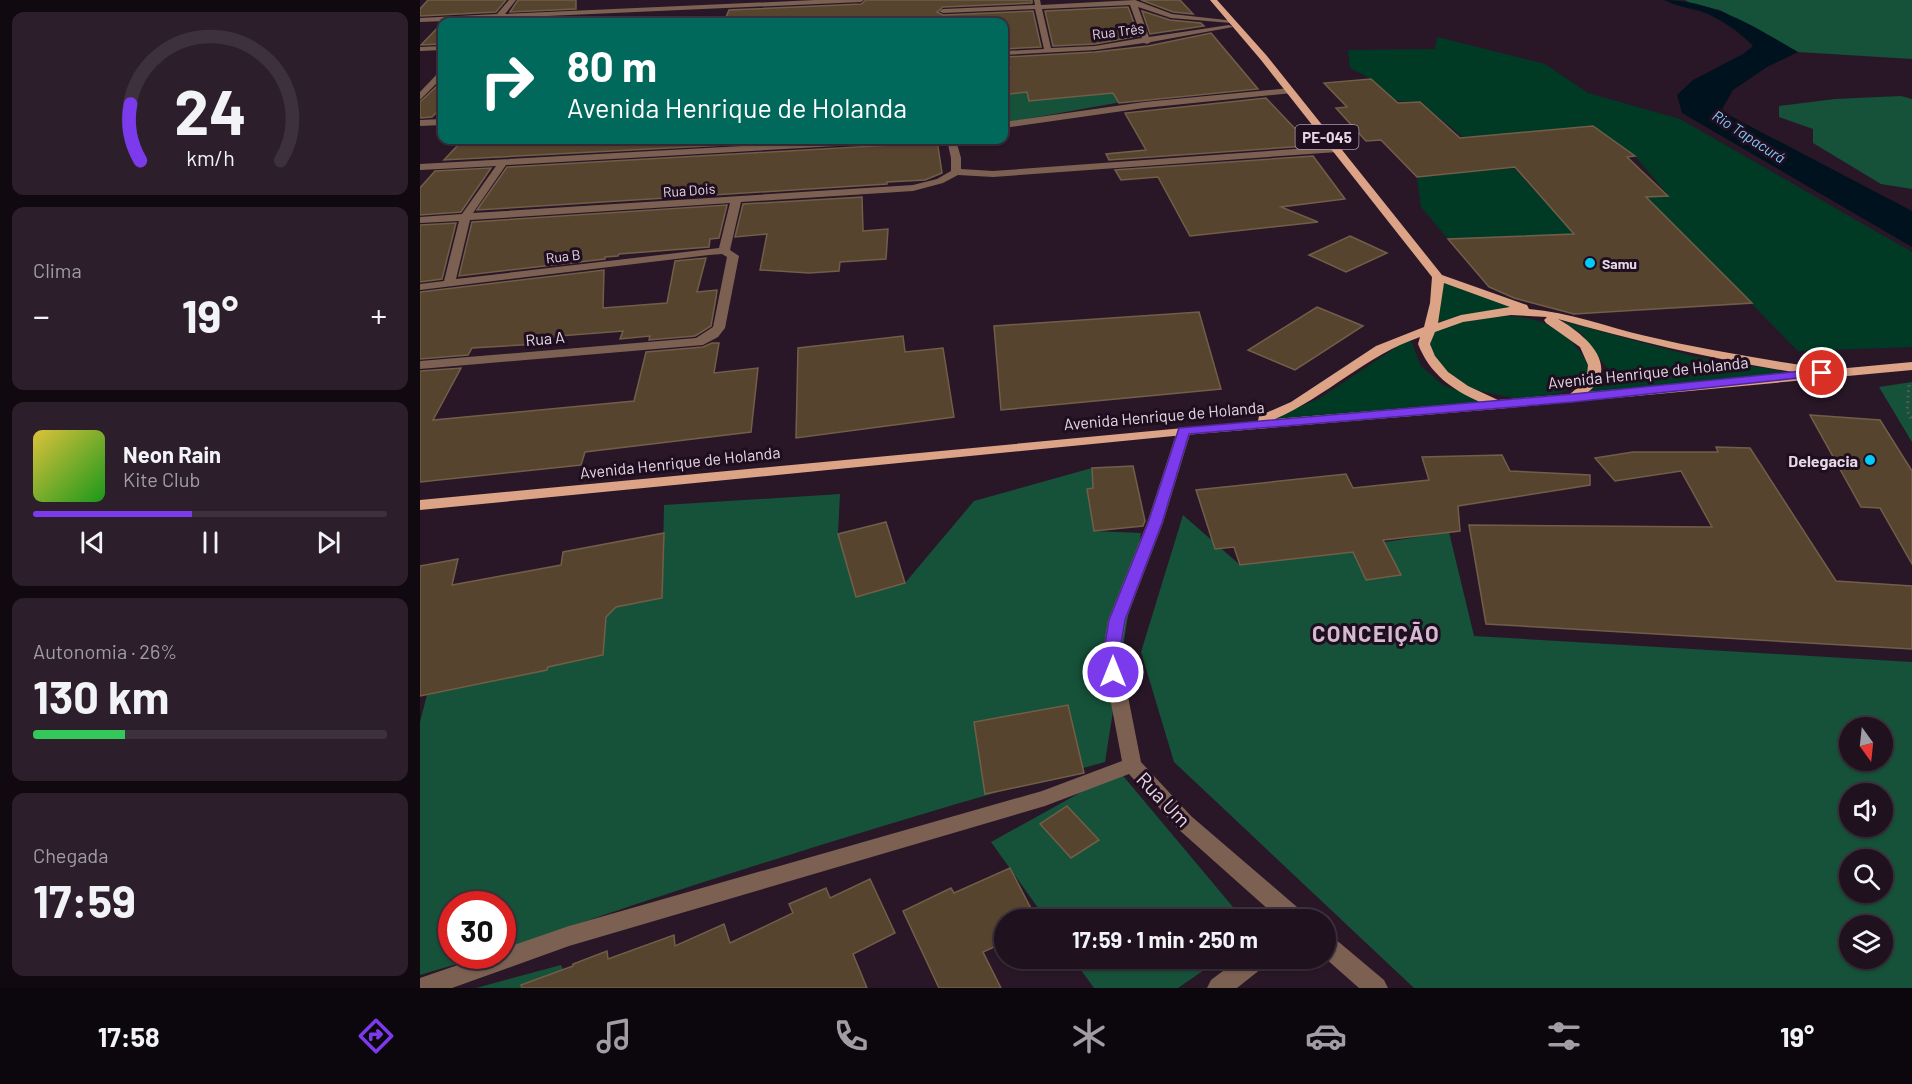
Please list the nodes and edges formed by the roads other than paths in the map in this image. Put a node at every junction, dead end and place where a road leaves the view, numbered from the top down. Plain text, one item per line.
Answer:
1 (513, 0) edge
2 (861, 0) edge
3 (943, 0) edge
4 (1213, 0) edge
5 (805, 1) edge
6 (1133, 2) edge
7 (1038, 3) edge
8 (715, 7) junction
9 (615, 11) junction
10 (943, 11) junction
11 (711, 15) dead end
12 (498, 18) edge
13 (512, 18) edge
14 (609, 18) edge
15 (943, 18) edge
16 (420, 20) edge
17 (438, 20) edge
18 (1233, 24) junction
19 (1146, 42) junction
20 (438, 48) edge
21 (420, 49) edge
22 (1048, 51) junction
23 (1008, 53) edge
24 (438, 78) edge
25 (438, 83) edge
26 (420, 84) edge
27 (433, 84) junction
28 (1290, 91) junction
29 (420, 97) edge
30 (438, 122) edge
31 (420, 123) edge
32 (1008, 124) edge
33 (746, 144) edge
34 (952, 144) edge
35 (1337, 149) junction
36 (503, 162) junction
37 (420, 168) edge
38 (956, 172) junction
39 (736, 200) junction
40 (465, 217) junction
41 (420, 220) edge
42 (724, 251) junction
43 (1438, 277) junction
44 (449, 285) junction
45 (420, 287) edge
46 (1532, 311) junction
47 (1430, 328) junction
48 (420, 365) edge
49 (1911, 366) edge
50 (1822, 373) junction
51 (1573, 398) junction
52 (1497, 405) junction
53 (1249, 425) junction
54 (1184, 431) junction
55 (420, 505) edge
56 (1132, 765) junction
57 (1283, 909) edge
58 (1336, 954) edge
59 (1244, 969) edge
60 (422, 988) edge
61 (1220, 988) edge
62 (1376, 988) edge

1 - 12 street
2 - 5 street
3 - 10 street
4 - 18 main road, PE-045
5 - 8 street
6 - 7 street
6 - 18 street
6 - 19 street
7 - 10 street
7 - 22 street
8 - 9 street
8 - 11 street
9 - 13 street
9 - 14 street
10 - 15 street
16 - 17 street
18 - 19 street, Rua Três
18 - 28 main road, PE-045
19 - 22 street, Rua Três
20 - 21 street
22 - 23 street, Rua Três
24 - 27 street
25 - 27 street
26 - 27 street
27 - 29 street
28 - 32 street
28 - 35 main road, PE-045
30 - 31 street
33 - 36 street
34 - 38 street
35 - 38 street
35 - 43 main road, PE-045
36 - 37 street
36 - 40 street
38 - 39 street, Rua Dois
39 - 40 street, Rua Dois
39 - 42 street
40 - 41 street, Rua Dois
40 - 44 street
42 - 44 street, Rua B
42 - 48 street, Rua A
43 - 46 main road
43 - 47 main road
44 - 45 street, Rua B
46 - 47 main road
46 - 50 main road
46 - 51 main road
47 - 52 main road
47 - 53 main road
49 - 50 main road, Avenida Henrique de Holanda
50 - 51 main road, Avenida Henrique de Holanda
51 - 52 main road, Avenida Henrique de Holanda
52 - 53 main road, Avenida Henrique de Holanda
53 - 54 main road, Avenida Henrique de Holanda
54 - 55 main road, Avenida Henrique de Holanda
54 - 56 street, Rua Um
56 - 57 street, Rua Um
56 - 60 street
58 - 62 street
59 - 61 street

